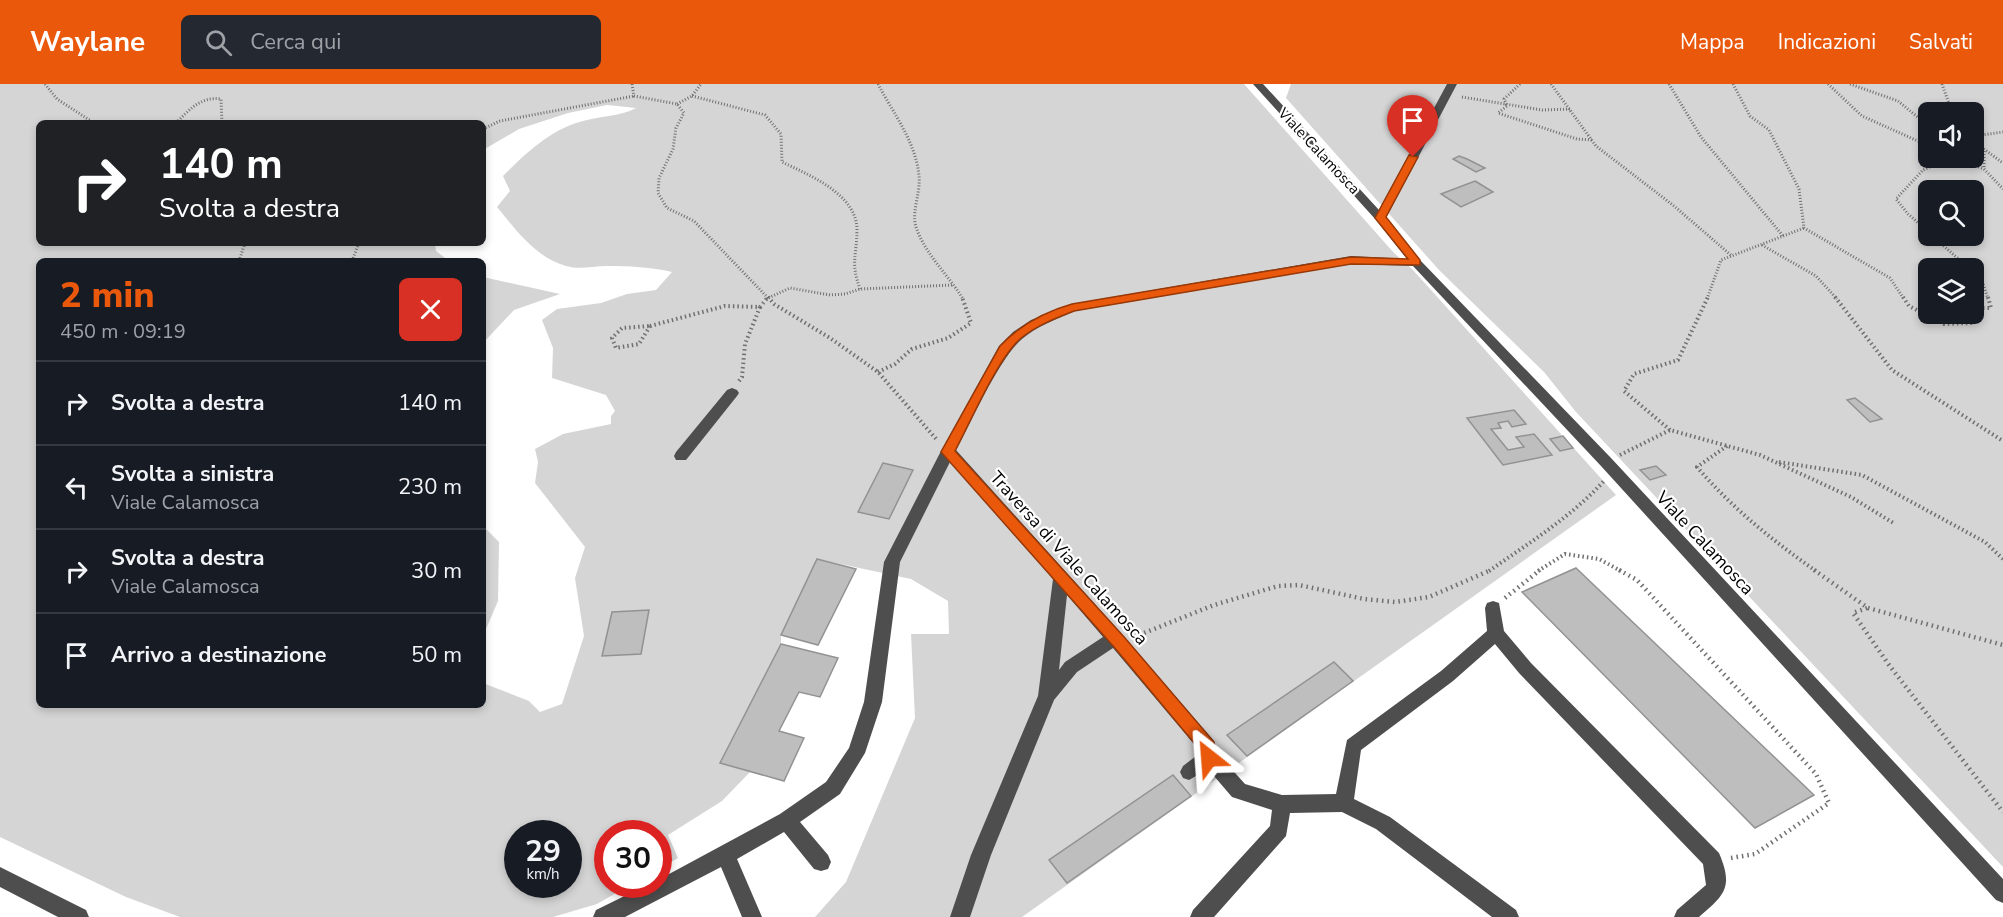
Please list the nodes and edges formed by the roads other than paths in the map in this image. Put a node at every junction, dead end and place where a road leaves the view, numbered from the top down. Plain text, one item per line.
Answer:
1 (1258, 84) edge
2 (1452, 84) edge
3 (1380, 218) junction
4 (1416, 263) junction
5 (732, 393) road end
6 (948, 452) junction
7 (681, 456) dead end
8 (1061, 577) junction
9 (1493, 608) road end
10 (1496, 633) junction
11 (1117, 640) junction
12 (1047, 696) junction
13 (1209, 758) junction
14 (1189, 772) dead end
15 (1344, 803) junction
16 (1282, 804) junction
17 (787, 820) junction
18 (726, 855) junction
19 (821, 862) dead end
20 (0, 878) edge
21 (2003, 893) edge
22 (79, 917) edge
23 (603, 917) edge
24 (752, 917) edge
25 (960, 917) edge
26 (1200, 917) edge
27 (1509, 917) edge
28 (1684, 917) edge

1 - 3 street, Viale Calamosca
2 - 3 street
3 - 4 street, Viale Calamosca
4 - 6 street
4 - 21 street, Viale Calamosca
5 - 7 street
6 - 8 street, Traversa di Viale Calamosca
6 - 17 street
8 - 11 street, Traversa di Viale Calamosca
8 - 12 street
9 - 10 street
10 - 15 street
10 - 28 street
11 - 12 street
11 - 13 street, Traversa di Viale Calamosca
12 - 25 street
13 - 14 street
13 - 16 street, Traversa di Viale Calamosca
15 - 16 street, Traversa di Viale Calamosca
15 - 27 street
16 - 26 street
17 - 18 street
17 - 19 street
18 - 23 street
18 - 24 street
20 - 22 street

